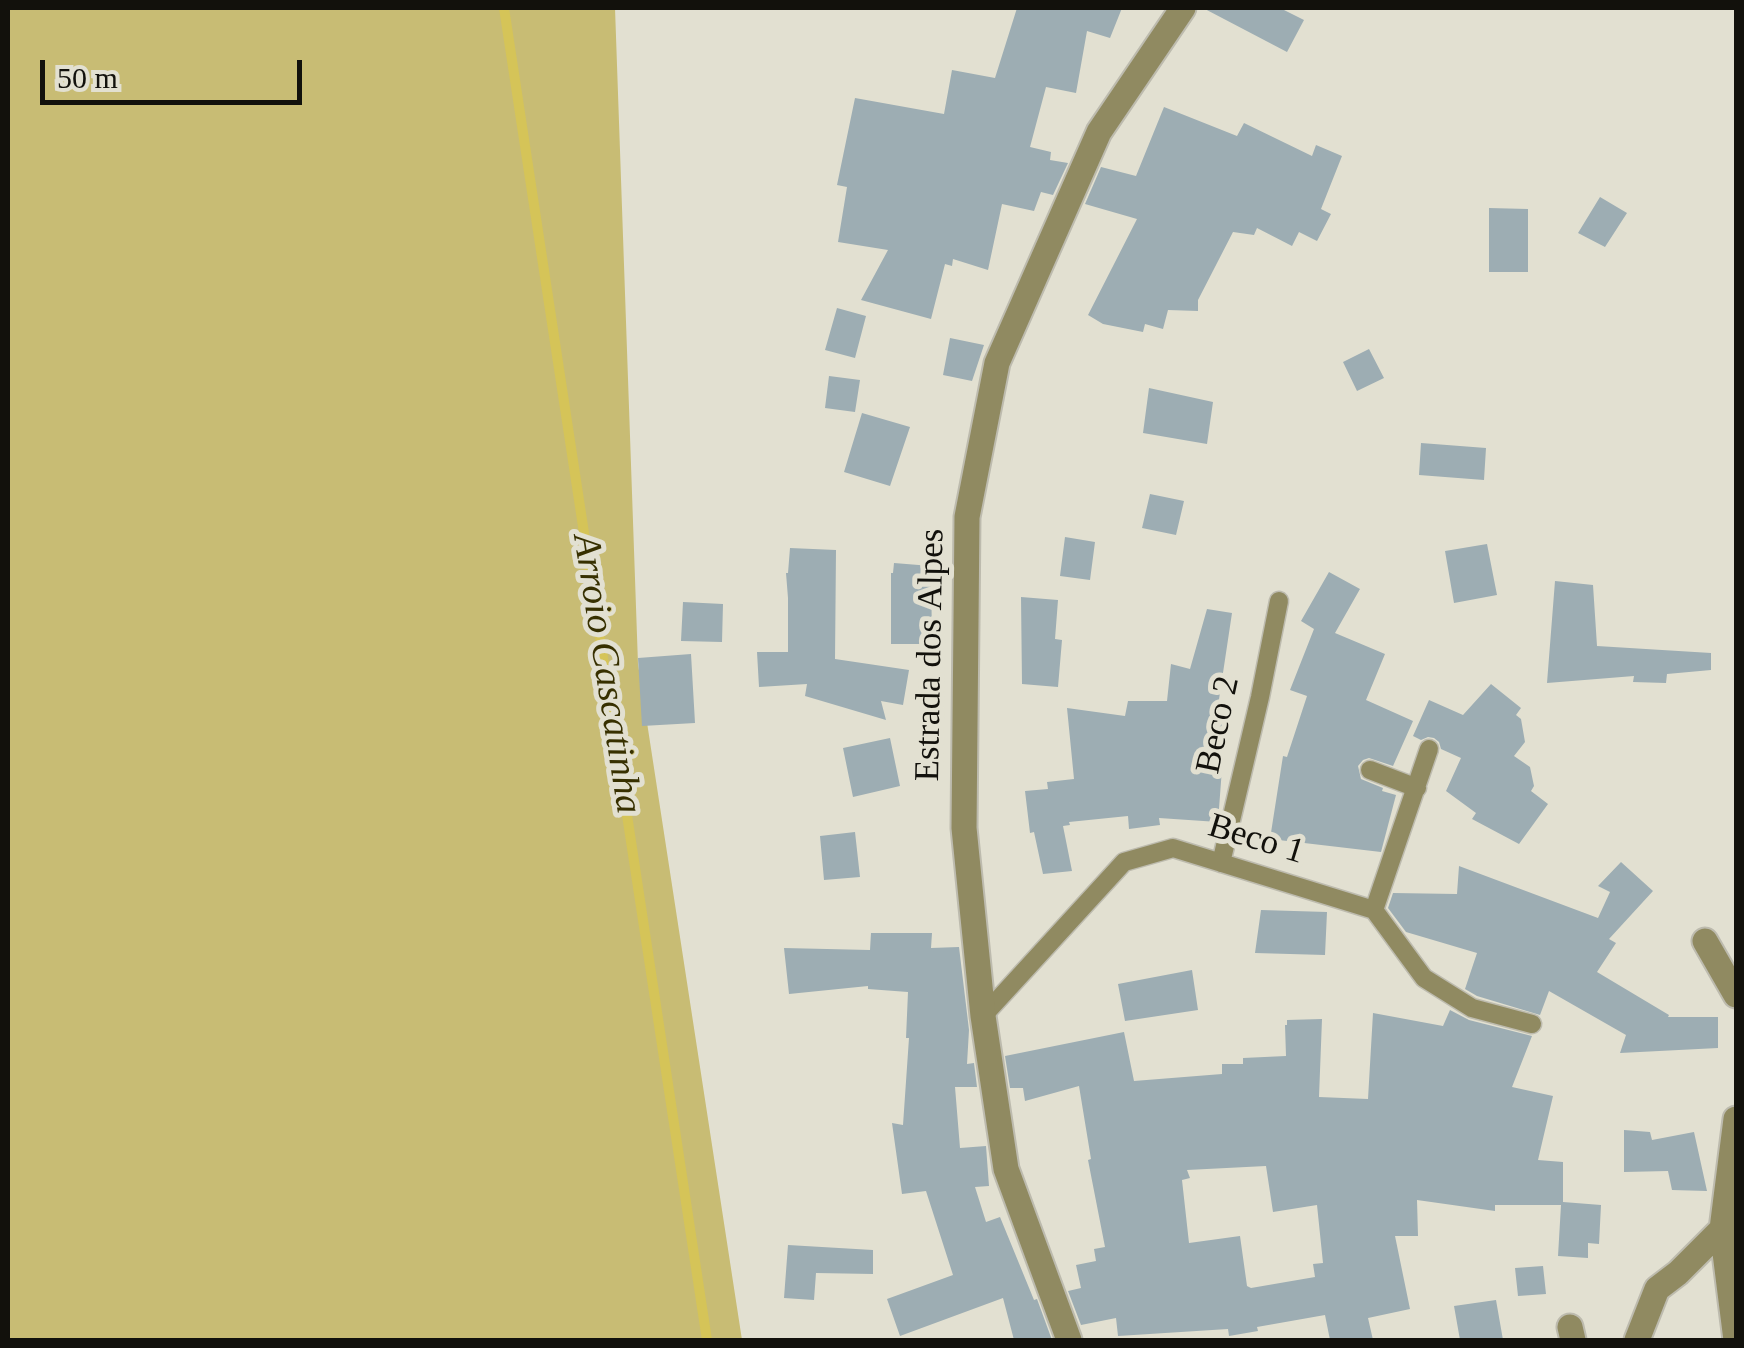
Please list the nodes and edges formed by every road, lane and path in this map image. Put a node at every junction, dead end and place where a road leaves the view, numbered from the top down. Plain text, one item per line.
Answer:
1 (1183, 8) edge
2 (1278, 601) dead end
3 (1429, 749) dead end
4 (1370, 770) dead end
5 (1418, 788) junction
6 (1222, 863) junction
7 (1374, 910) junction
8 (1705, 941) dead end
9 (1736, 994) edge
10 (983, 1016) junction
11 (1532, 1024) dead end
12 (1736, 1120) edge
13 (1722, 1229) junction
14 (1069, 1340) edge
15 (1637, 1340) edge
16 (1736, 1340) edge

1 - 10 street, Estrada dos Alpes
2 - 6 lane, Beco 2
3 - 5 lane
4 - 5 lane
5 - 7 lane
6 - 7 lane, Beco 1
6 - 10 lane, Beco 1
7 - 11 lane
8 - 9 street
10 - 14 street, Estrada dos Alpes
12 - 13 street
13 - 15 street
13 - 16 street

